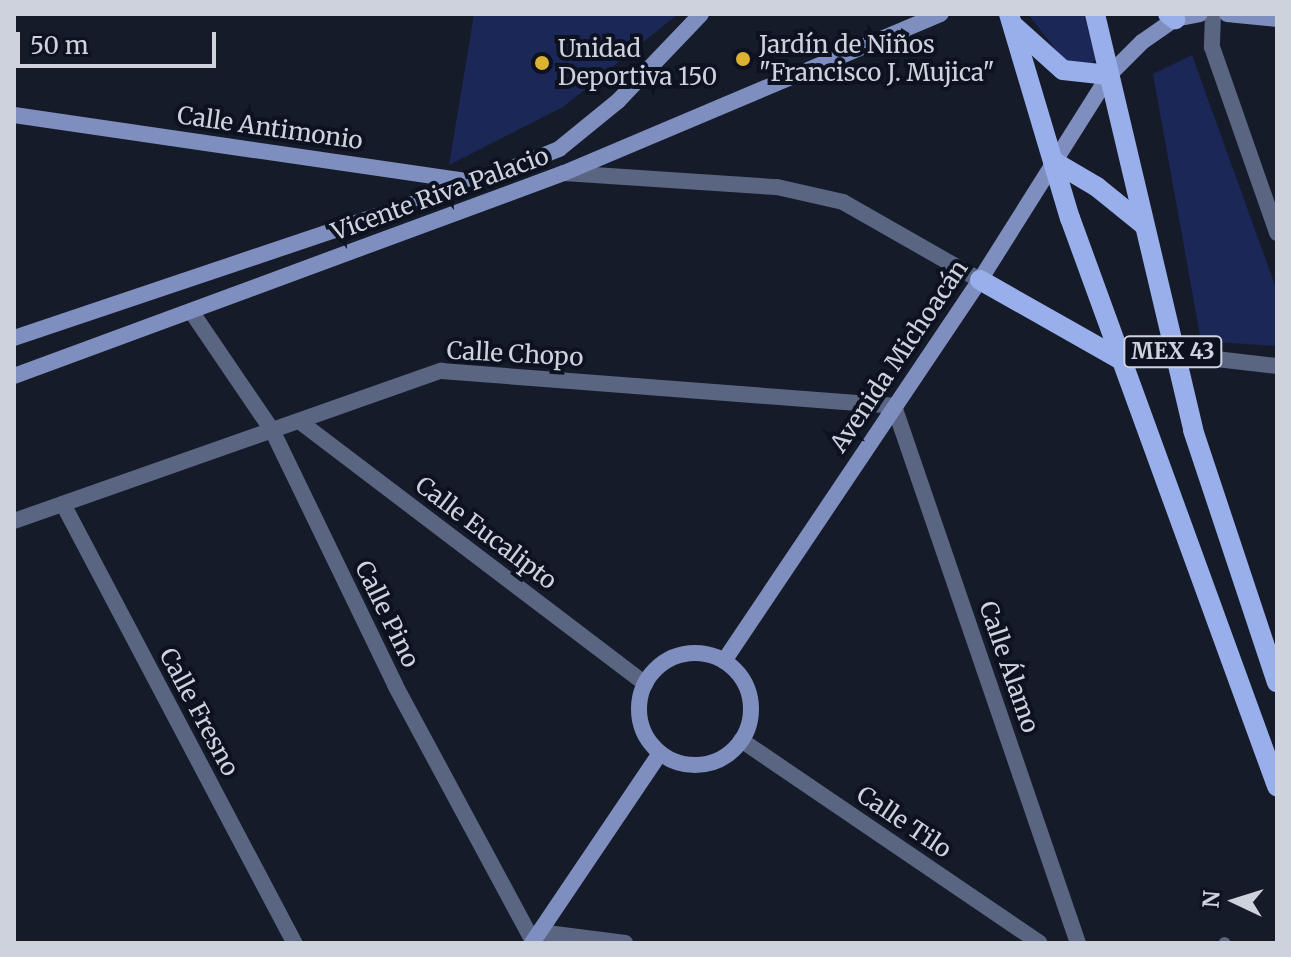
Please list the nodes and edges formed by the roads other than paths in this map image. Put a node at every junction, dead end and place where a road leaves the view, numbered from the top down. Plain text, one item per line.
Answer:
1 (701, 14) edge
2 (941, 14) edge
3 (1095, 14) edge
4 (1200, 14) edge
5 (1213, 14) edge
6 (1227, 14) edge
7 (1171, 16) edge
8 (1277, 19) edge
9 (1012, 21) edge
10 (1109, 75) junction
11 (14, 115) edge
12 (1053, 161) junction
13 (564, 173) junction
14 (475, 183) junction
15 (519, 189) junction
16 (1144, 225) junction
17 (1277, 233) edge
18 (980, 280) junction
19 (191, 311) junction
20 (14, 338) edge
21 (1173, 354) junction
22 (1125, 362) junction
23 (1277, 366) edge
24 (14, 376) edge
25 (894, 406) junction
26 (299, 421) junction
27 (272, 430) junction
28 (63, 504) junction
29 (14, 521) edge
30 (724, 661) junction
31 (1277, 682) edge
32 (645, 684) junction
33 (741, 740) junction
34 (660, 753) junction
35 (1277, 786) edge
36 (534, 940) edge
37 (294, 943) edge
38 (625, 943) edge
39 (1040, 943) edge
40 (1078, 943) edge

1 - 14 street
2 - 13 street
3 - 10 main road, MEX 43
4 - 7 street
5 - 17 street
6 - 8 street
7 - 10 street, Avenida Michoacán
9 - 10 main road
9 - 12 main road, MEX 43
10 - 12 street, Avenida Michoacán
10 - 16 main road, MEX 43
11 - 14 street, Calle Antimonio
12 - 16 main road
12 - 18 street, Avenida Michoacán
12 - 22 main road, MEX 43
13 - 15 street, Vicente Riva Palacio
13 - 18 street, Vicente Riva Palacio
14 - 15 street, Calle Antimonio
14 - 20 street
15 - 19 street, Vicente Riva Palacio
16 - 21 main road, MEX 43
18 - 22 main road
18 - 25 street, Avenida Michoacán
19 - 24 street, Vicente Riva Palacio
19 - 27 street, Calle Pino
21 - 23 street
21 - 31 main road, MEX 43
22 - 35 main road, MEX 43
25 - 26 street, Calle Chopo
25 - 30 street, Avenida Michoacán
25 - 40 street, Calle Álamo
26 - 27 street, Calle Chopo
26 - 32 street, Calle Eucalipto
27 - 28 street, Calle Chopo
27 - 36 street, Calle Pino
28 - 29 street, Calle Chopo
28 - 37 street, Calle Fresno
30 - 32 street
30 - 33 street
32 - 34 street
33 - 34 street
33 - 39 street, Calle Tilo
34 - 36 street
36 - 38 street

